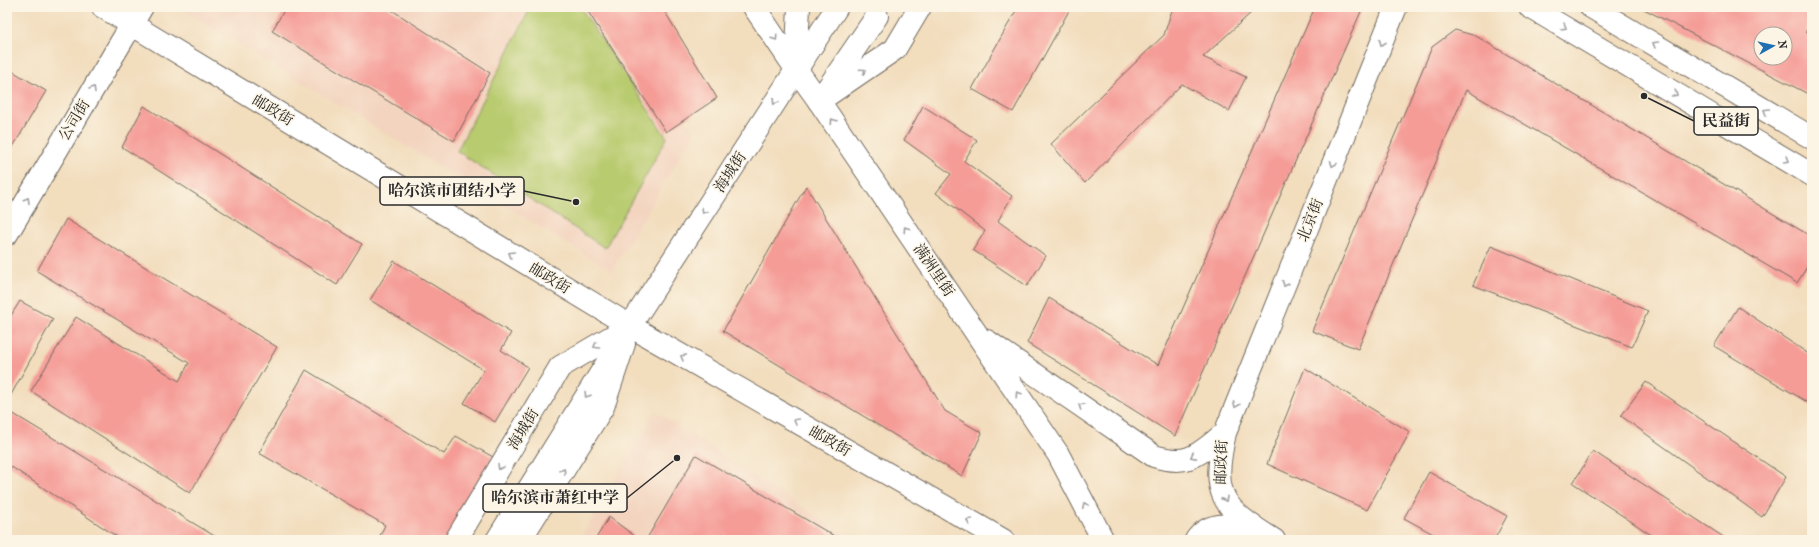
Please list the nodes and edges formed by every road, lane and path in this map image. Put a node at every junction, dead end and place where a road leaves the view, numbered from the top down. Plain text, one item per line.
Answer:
1 (103, 7) edge
2 (754, 7) edge
3 (799, 7) edge
4 (837, 7) edge
5 (920, 7) edge
6 (1396, 7) edge
7 (1530, 7) edge
8 (1591, 7) edge
9 (137, 16) edge
10 (877, 16) dead end
11 (796, 69) junction
12 (819, 101) junction
13 (1812, 138) edge
14 (1812, 175) edge
15 (7, 234) edge
16 (630, 326) junction
17 (977, 334) junction
18 (1225, 433) junction
19 (1266, 535) edge
20 (456, 540) edge
21 (497, 540) edge
22 (520, 540) edge
23 (1003, 540) edge
24 (1103, 540) edge
25 (1196, 540) edge

1 - 9 main road, 邮政街
2 -> 11 main road, 满洲里街
3 - 11 main road
4 - 11 main road, 海城街
12 -> 5 main road
6 -> 18 main road, 北京街
7 -> 14 main road
13 -> 8 main road
15 -> 9 main road, 公司街
16 -> 9 main road, 邮政街
10 - 12 main road
11 - 12 main road, 满洲里街
11 -> 16 main road, 海城街
17 -> 12 main road, 满洲里街
16 -> 20 main road, 海城街
16 -> 21 main road, 海城街
22 -> 16 main road, 海城街
23 -> 16 main road, 邮政街
18 -> 17 main road, 邮政街
24 -> 17 main road, 满洲里街
18 -> 19 main road, 邮政街
19 - 25 main road

